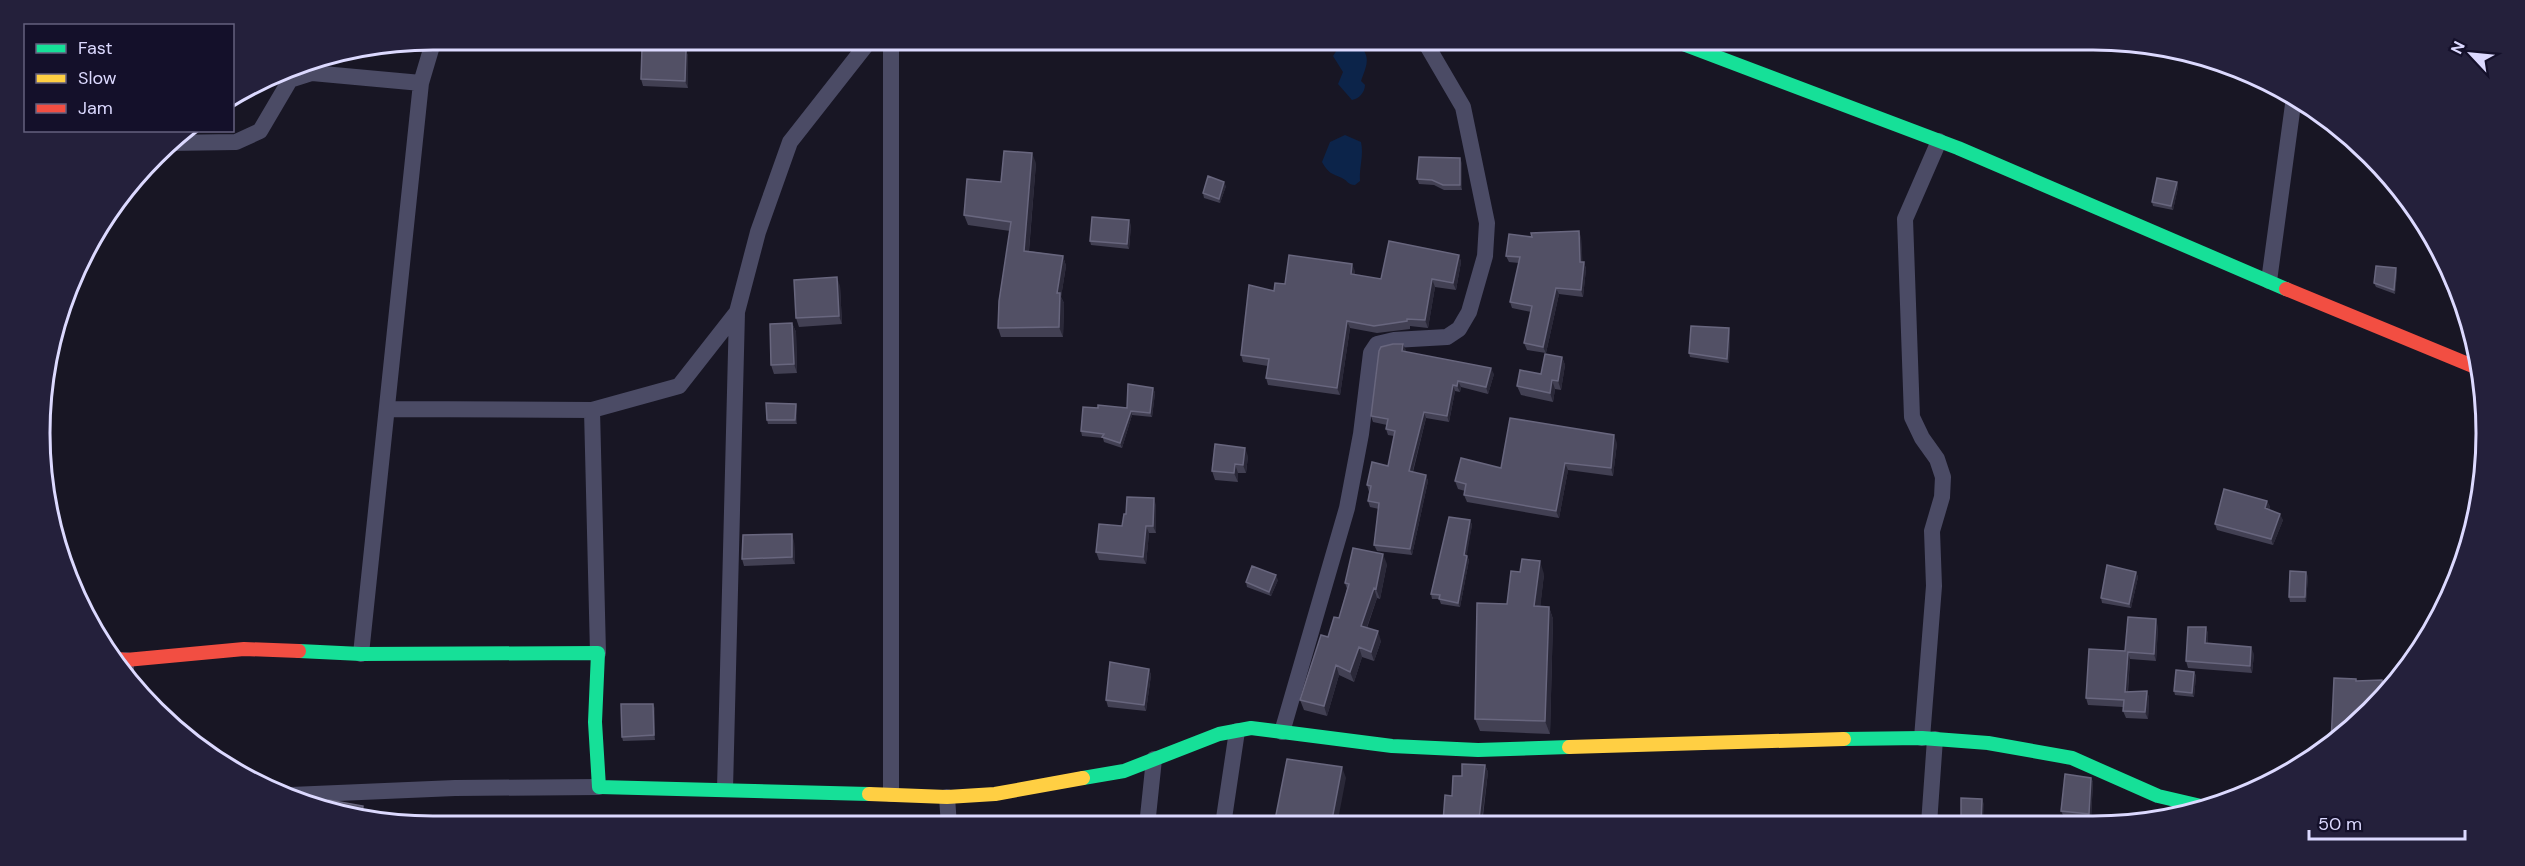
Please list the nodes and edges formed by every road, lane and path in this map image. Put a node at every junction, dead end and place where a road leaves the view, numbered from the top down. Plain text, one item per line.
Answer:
1 (431, 49) edge
2 (863, 49) edge
3 (891, 49) edge
4 (1429, 49) edge
5 (1697, 49) edge
6 (421, 83) junction
7 (2293, 106) edge
8 (1940, 141) junction
9 (183, 143) edge
10 (2269, 281) junction
11 (737, 312) junction
12 (2469, 364) edge
13 (387, 409) junction
14 (592, 410) junction
15 (598, 653) junction
16 (361, 654) junction
17 (128, 664) edge
18 (1237, 731) junction
19 (1282, 732) junction
20 (1928, 738) junction
21 (1154, 759) junction
22 (599, 788) junction
23 (725, 789) junction
24 (306, 794) edge
25 (891, 794) junction
26 (947, 797) junction
27 (2190, 803) edge
28 (948, 816) edge
29 (1148, 816) edge
30 (1224, 816) edge
31 (1929, 816) edge

1 - 6 street
2 - 11 street
3 - 25 street
4 - 19 street
5 - 8 street
6 - 9 street
6 - 13 street
7 - 10 street
8 - 10 street
8 - 20 street
10 - 12 street
11 - 14 street
11 - 23 street
13 - 14 street
13 - 16 street
14 - 15 street
15 - 16 street
15 - 22 street
16 - 17 street
18 - 19 street
18 - 21 street
18 - 30 street
19 - 20 street
20 - 27 street
20 - 31 street
21 - 26 street
21 - 29 street
22 - 23 street
22 - 24 street
23 - 25 street
25 - 26 street
26 - 28 street

